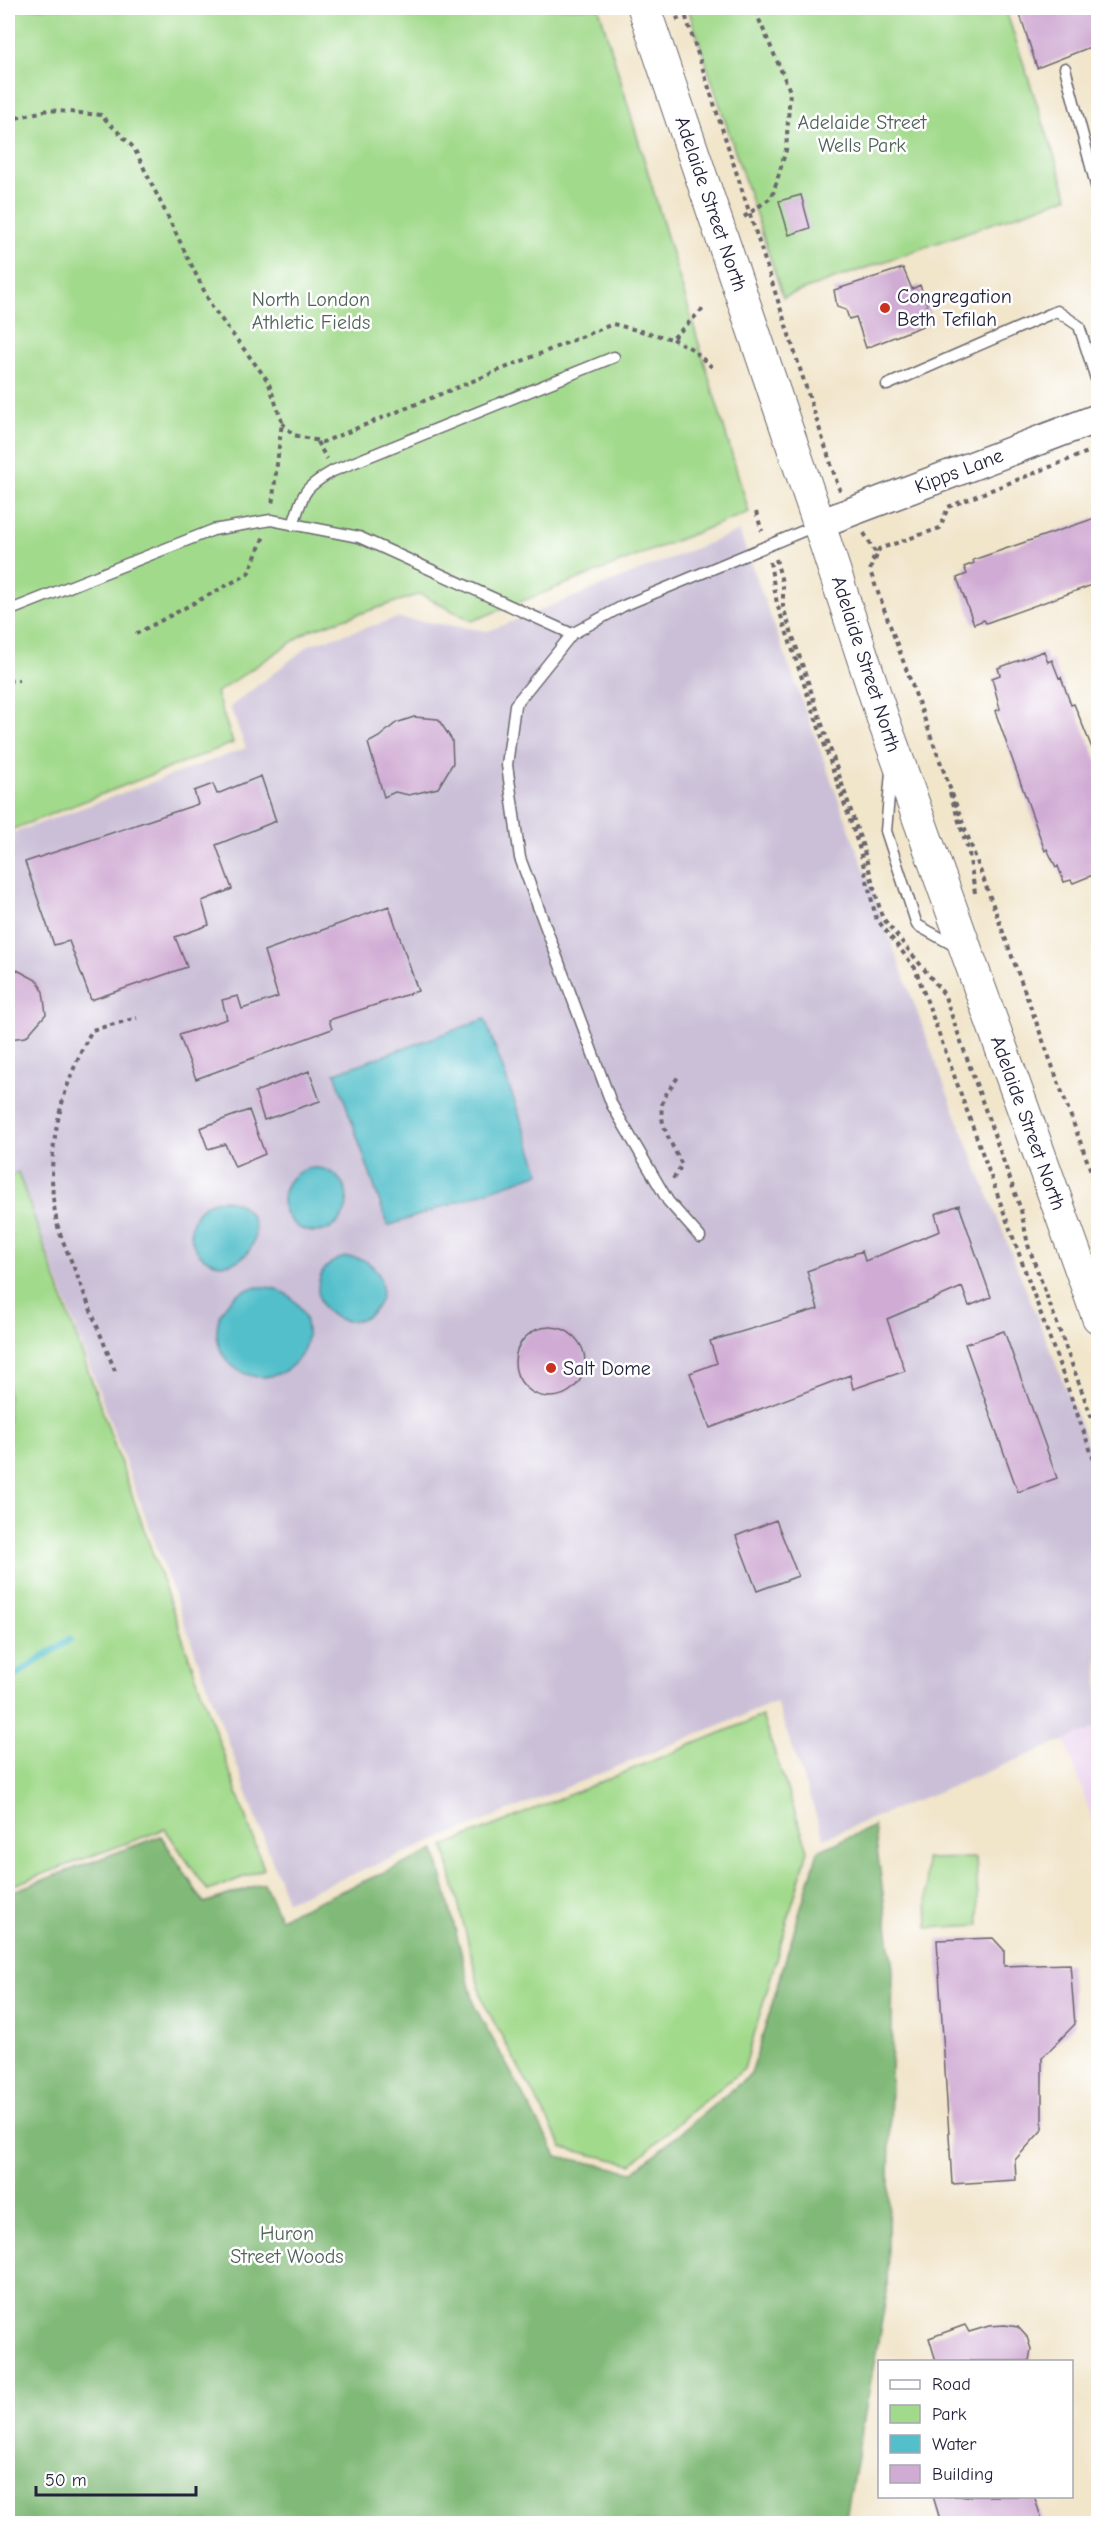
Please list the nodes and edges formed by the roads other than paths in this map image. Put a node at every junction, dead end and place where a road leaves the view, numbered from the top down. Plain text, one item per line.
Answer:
1 (644, 8) edge
2 (1065, 68) dead end
3 (1098, 193) edge
4 (614, 357) dead end
5 (887, 385) dead end
6 (1098, 385) edge
7 (1098, 418) edge
8 (819, 524) junction
9 (293, 525) junction
10 (8, 611) edge
11 (572, 634) junction
12 (700, 1238) dead end
13 (1098, 1317) edge

1 - 8 main road, Adelaide Street North
2 - 3 lane
4 - 9 lane
5 - 6 lane
7 - 8 street, Kipps Lane
8 - 11 lane
8 - 13 main road, Adelaide Street North
9 - 10 lane
9 - 11 lane
11 - 12 lane

